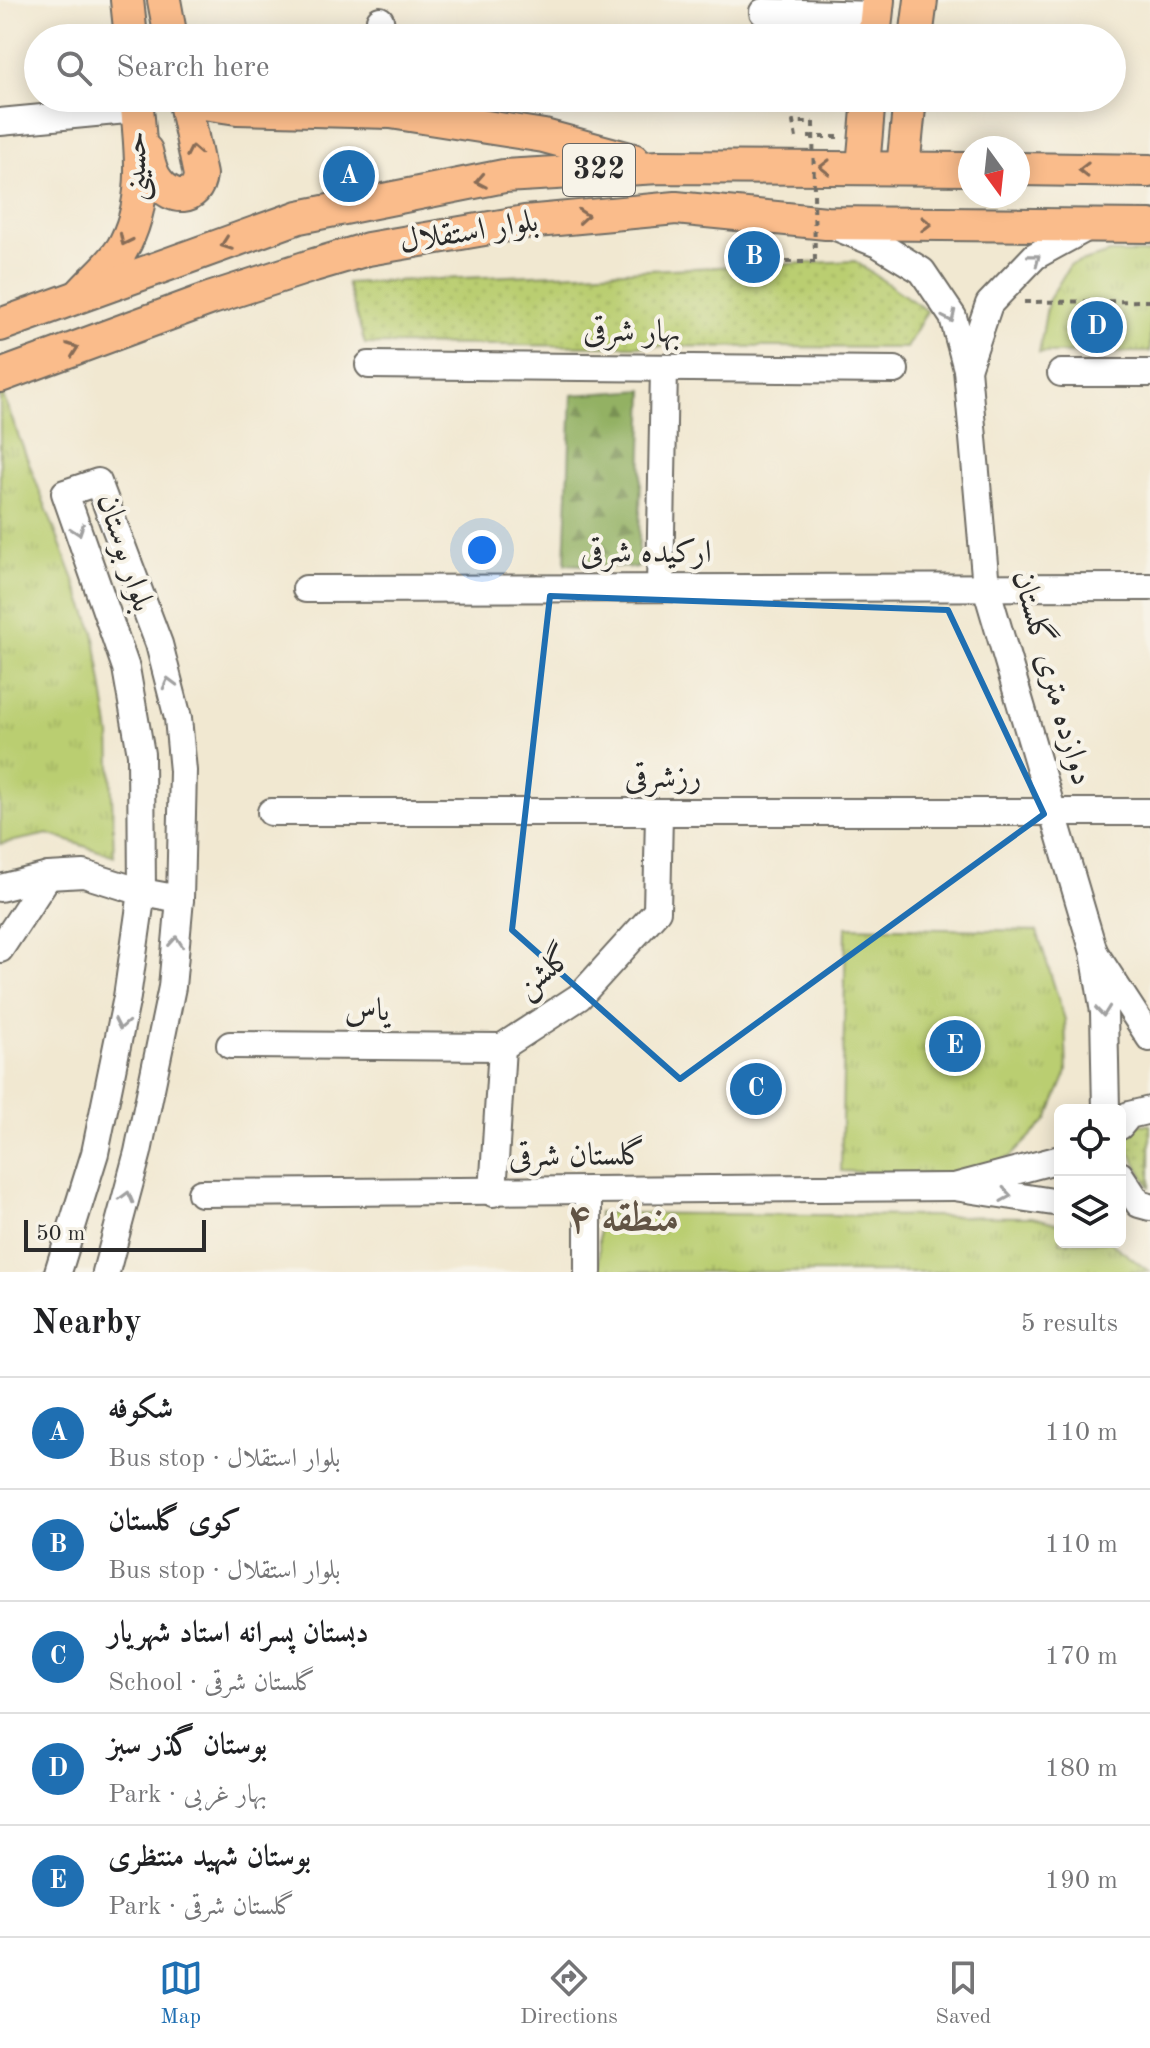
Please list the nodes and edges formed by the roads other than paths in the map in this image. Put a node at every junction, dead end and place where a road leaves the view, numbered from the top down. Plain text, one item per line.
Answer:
1 (127, 0) edge
2 (164, 0) edge
3 (921, 0) edge
4 (763, 12) dead end
5 (876, 18) edge
6 (130, 24) edge
7 (168, 24) edge
8 (918, 24) edge
9 (76, 112) edge
10 (138, 112) edge
11 (139, 112) edge
12 (187, 112) edge
13 (425, 112) edge
14 (868, 112) edge
15 (906, 112) edge
16 (0, 122) edge
17 (659, 167) junction
18 (863, 167) junction
19 (903, 168) junction
20 (958, 169) edge
21 (1030, 169) edge
22 (1150, 171) edge
23 (299, 217) junction
24 (826, 223) junction
25 (1090, 226) junction
26 (1150, 226) edge
27 (314, 265) junction
28 (77, 298) junction
29 (0, 325) edge
30 (369, 365) dead end
31 (664, 368) junction
32 (967, 369) junction
33 (895, 370) dead end
34 (1061, 373) dead end
35 (1150, 373) edge
36 (0, 376) edge
37 (986, 587) junction
38 (1150, 587) edge
39 (660, 588) junction
40 (306, 589) dead end
41 (178, 718) junction
42 (135, 721) junction
43 (1054, 811) junction
44 (271, 812) dead end
45 (1150, 812) edge
46 (659, 813) junction
47 (48, 876) junction
48 (0, 888) edge
49 (142, 892) junction
50 (180, 899) junction
51 (0, 949) edge
52 (1094, 952) junction
53 (1150, 1038) edge
54 (230, 1045) dead end
55 (502, 1047) junction
56 (1106, 1104) edge
57 (1150, 1110) edge
58 (1126, 1119) edge
59 (1054, 1161) edge
60 (1121, 1176) edge
61 (954, 1187) junction
62 (588, 1191) junction
63 (201, 1193) dead end
64 (493, 1193) junction
65 (1054, 1202) edge
66 (1140, 1208) edge
67 (58, 1272) edge
68 (106, 1272) edge
69 (588, 1272) edge

1 - 6 main road
2 - 7 main road
3 - 8 main road
4 - 5 street
9 - 16 street
10 -> 28 main road, حسینی
11 -> 12 main road
13 - 17 main road
14 - 18 main road
15 - 19 main road
18 -> 17 main road, بلوار استقلال / 322
17 -> 23 main road, بلوار استقلال / 322
18 - 19 main road, بلوار استقلال / 322
19 - 20 main road, بلوار استقلال / 322
22 -> 21 main road
23 - 27 main road
23 -> 28 main road, بلوار استقلال / 322
24 -> 25 main road, بلوار استقلال / 322
27 -> 24 main road, بلوار استقلال / 322
24 -> 32 street
25 - 26 main road, بلوار استقلال / 322
32 -> 25 street
36 -> 27 main road, بلوار استقلال / 322
28 - 29 main road, بلوار استقلال / 322
30 - 31 street, بهار شرقی
31 - 33 street, بهار شرقی
31 - 39 street
32 - 37 street, دوازده متری گلستان
34 - 35 street
37 - 38 street, ارکیده شرقی
37 - 39 street, ارکیده شرقی
37 - 43 street, دوازده متری گلستان
39 - 40 street, ارکیده شرقی
41 - 42 street
41 -> 42 street, بلوار بوستان
41 - 50 street, بلوار بوستان
42 - 49 street, بلوار بوستان
43 - 45 street, رزشرقی
43 - 46 street, رزشرقی
43 - 52 street, دوازده متری گلستان
44 - 46 street, رزشرقی
46 - 55 street, گلشن
47 - 48 street
47 - 49 street
47 - 51 street
49 - 50 street
49 -> 67 street, بلوار بوستان
68 -> 50 street, بلوار بوستان
52 - 53 street
52 -> 56 street
54 - 55 street, یاس
55 - 64 street
57 - 58 street
59 - 61 street
60 - 66 street
61 - 62 street, گلستان شرقی
61 -> 65 street
62 - 64 street, گلستان شرقی
62 - 69 street
63 - 64 street, گلستان شرقی

